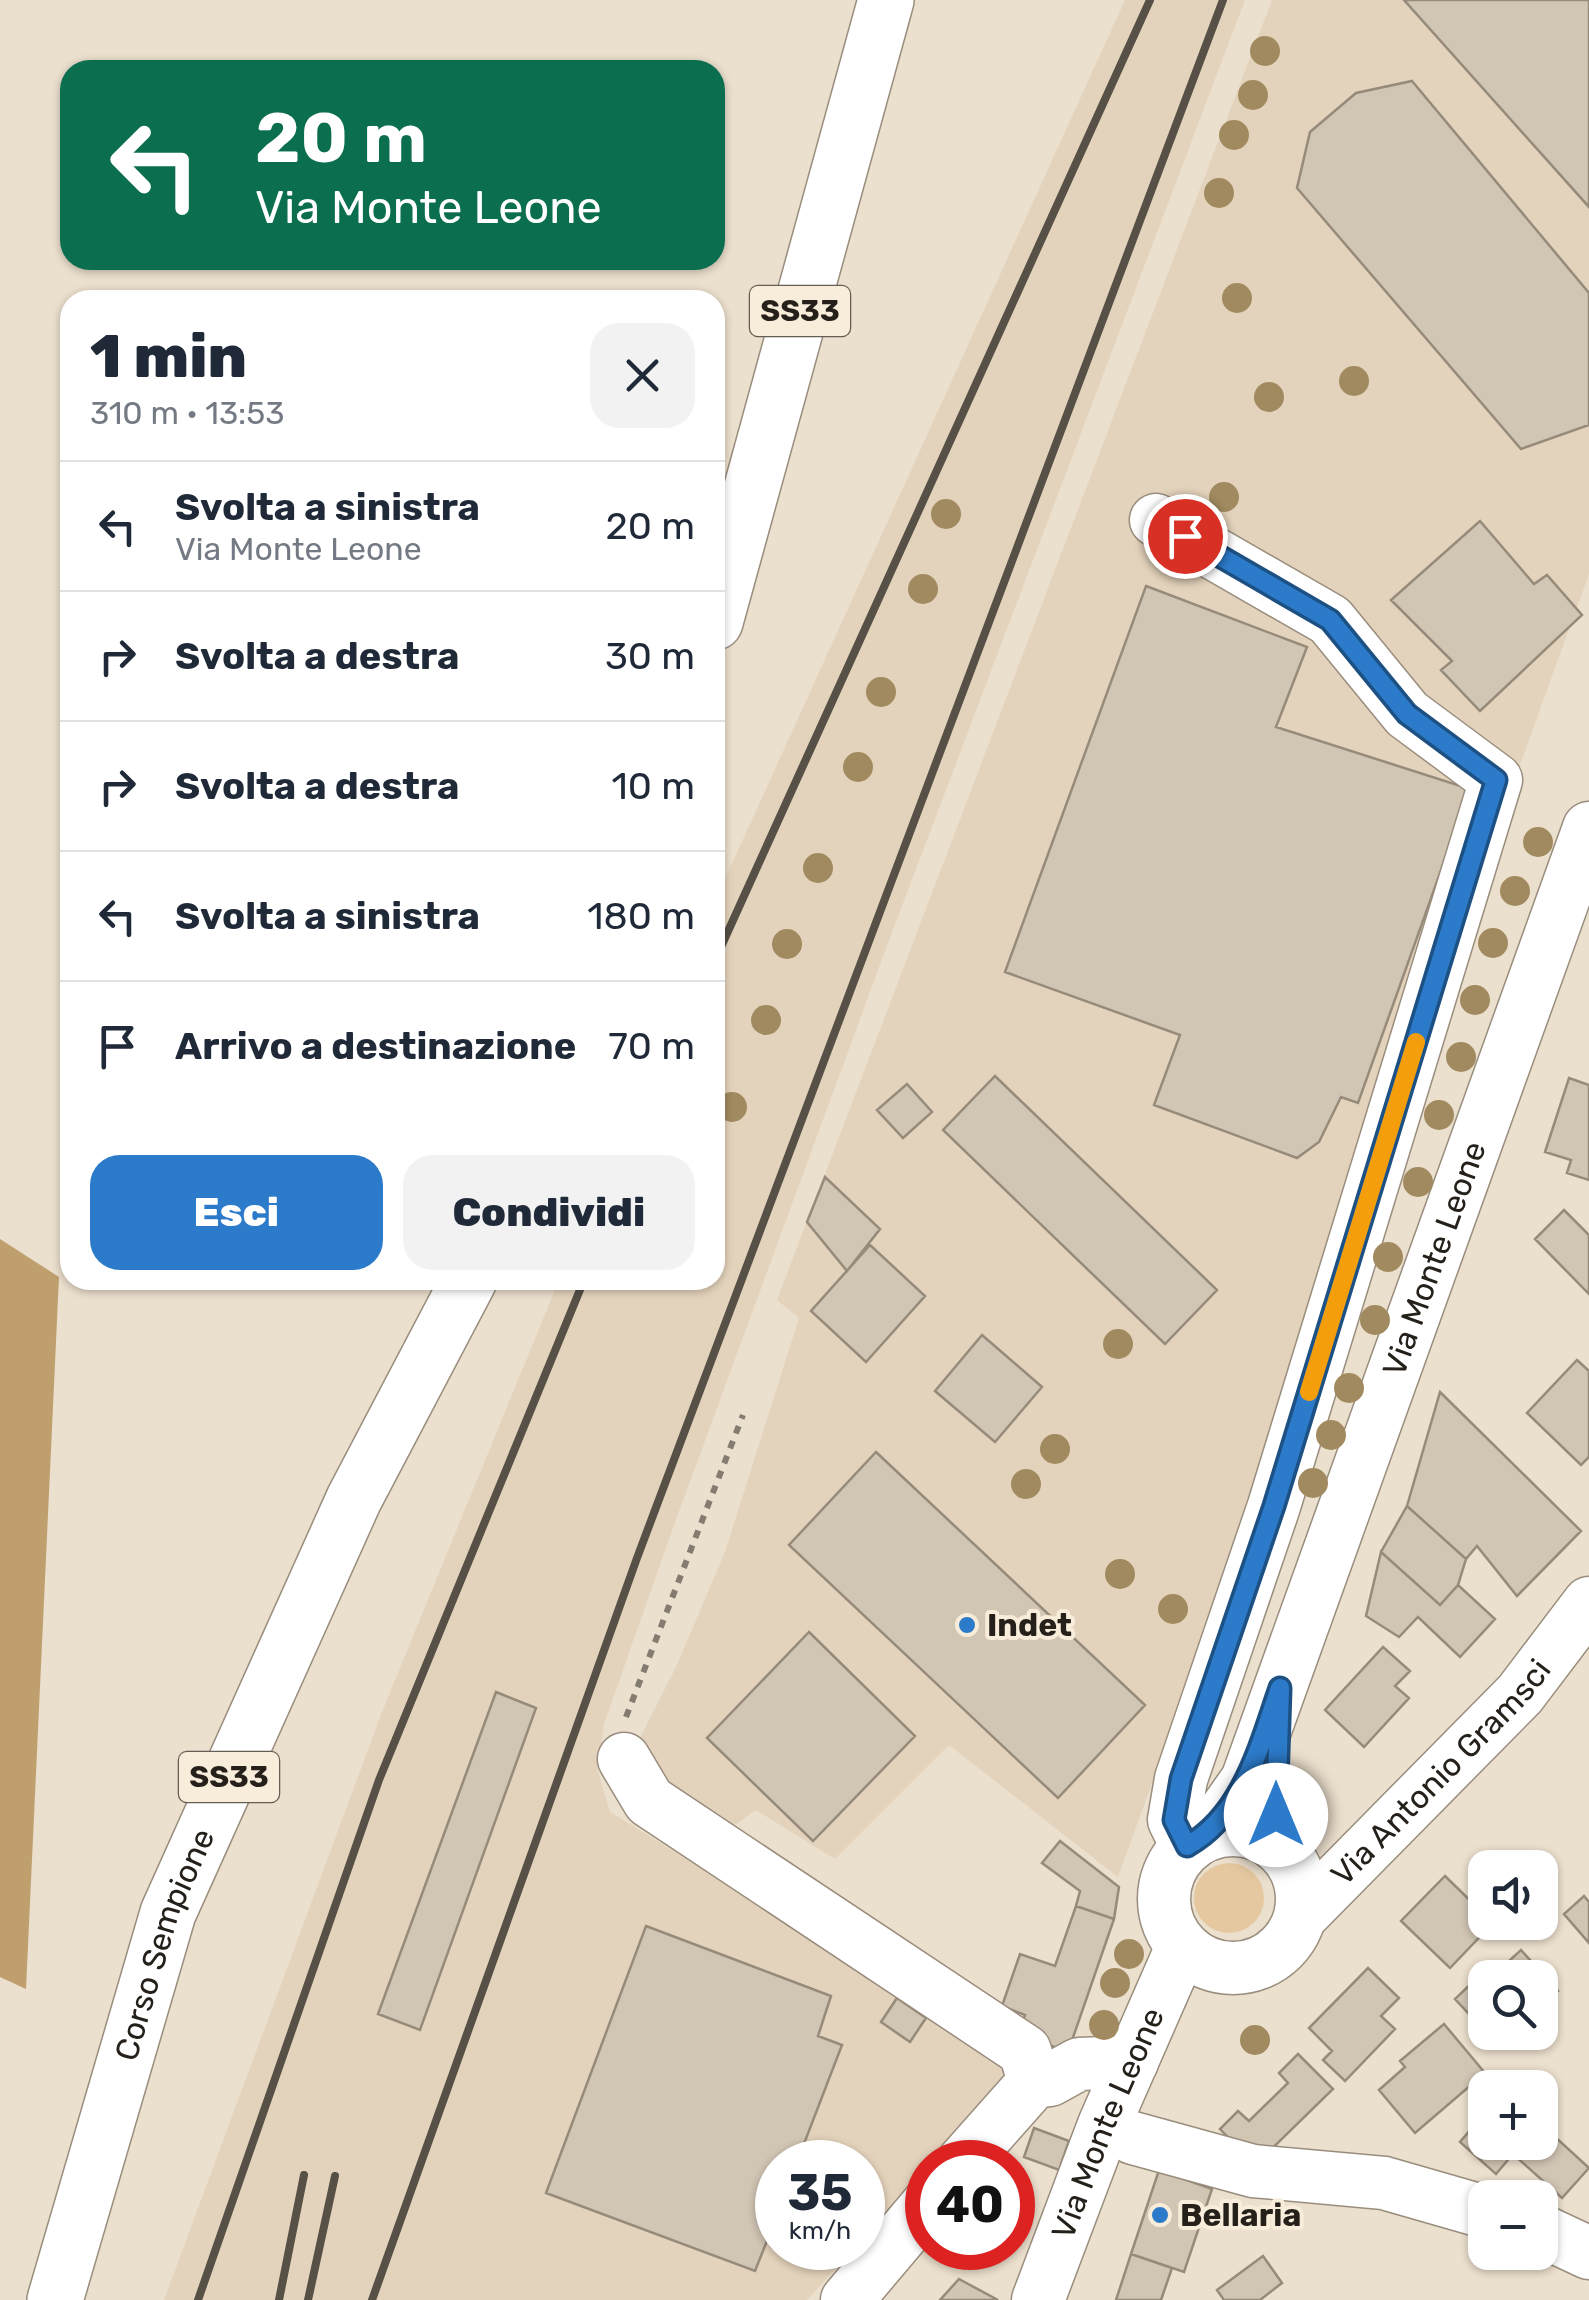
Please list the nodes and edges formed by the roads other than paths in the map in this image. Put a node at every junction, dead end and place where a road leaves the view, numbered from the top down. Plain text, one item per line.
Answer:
1 (886, 0) edge
2 (1156, 520) dead end
3 (725, 586) edge
4 (1589, 828) edge
5 (465, 1290) edge
6 (1581, 1611) edge
7 (1280, 1688) junction
8 (624, 1759) road end
9 (1198, 1840) junction
10 (1282, 1851) junction
11 (1300, 1917) junction
12 (1198, 1957) junction
13 (1132, 2062) junction
14 (1042, 2081) junction
15 (1118, 2132) junction
16 (984, 2140) edge
17 (1468, 2207) edge
18 (905, 2231) edge
19 (1558, 2238) edge
20 (1589, 2252) edge
21 (55, 2300) edge
22 (847, 2300) edge
23 (1038, 2300) edge
24 (1072, 2300) edge

1 - 3 main road, SS33
2 - 9 street
4 - 7 street, Via Monte Leone
5 - 21 main road, Corso Sempione / SS33
6 - 10 street, Via Antonio Gramsci
6 - 11 street, Via Antonio Gramsci
7 - 9 street, Via Monte Leone
7 - 10 street, Via Monte Leone
8 - 14 street
9 - 10 street
9 - 12 street
10 - 11 street
11 - 12 street
12 - 13 street, Via Monte Leone
12 - 15 street, Via Monte Leone
13 - 14 street
13 - 15 street, Via Monte Leone
14 - 15 street
14 - 16 street
15 - 17 street
15 - 23 street, Via Monte Leone
15 - 24 street, Via Monte Leone
18 - 22 street
19 - 20 street

